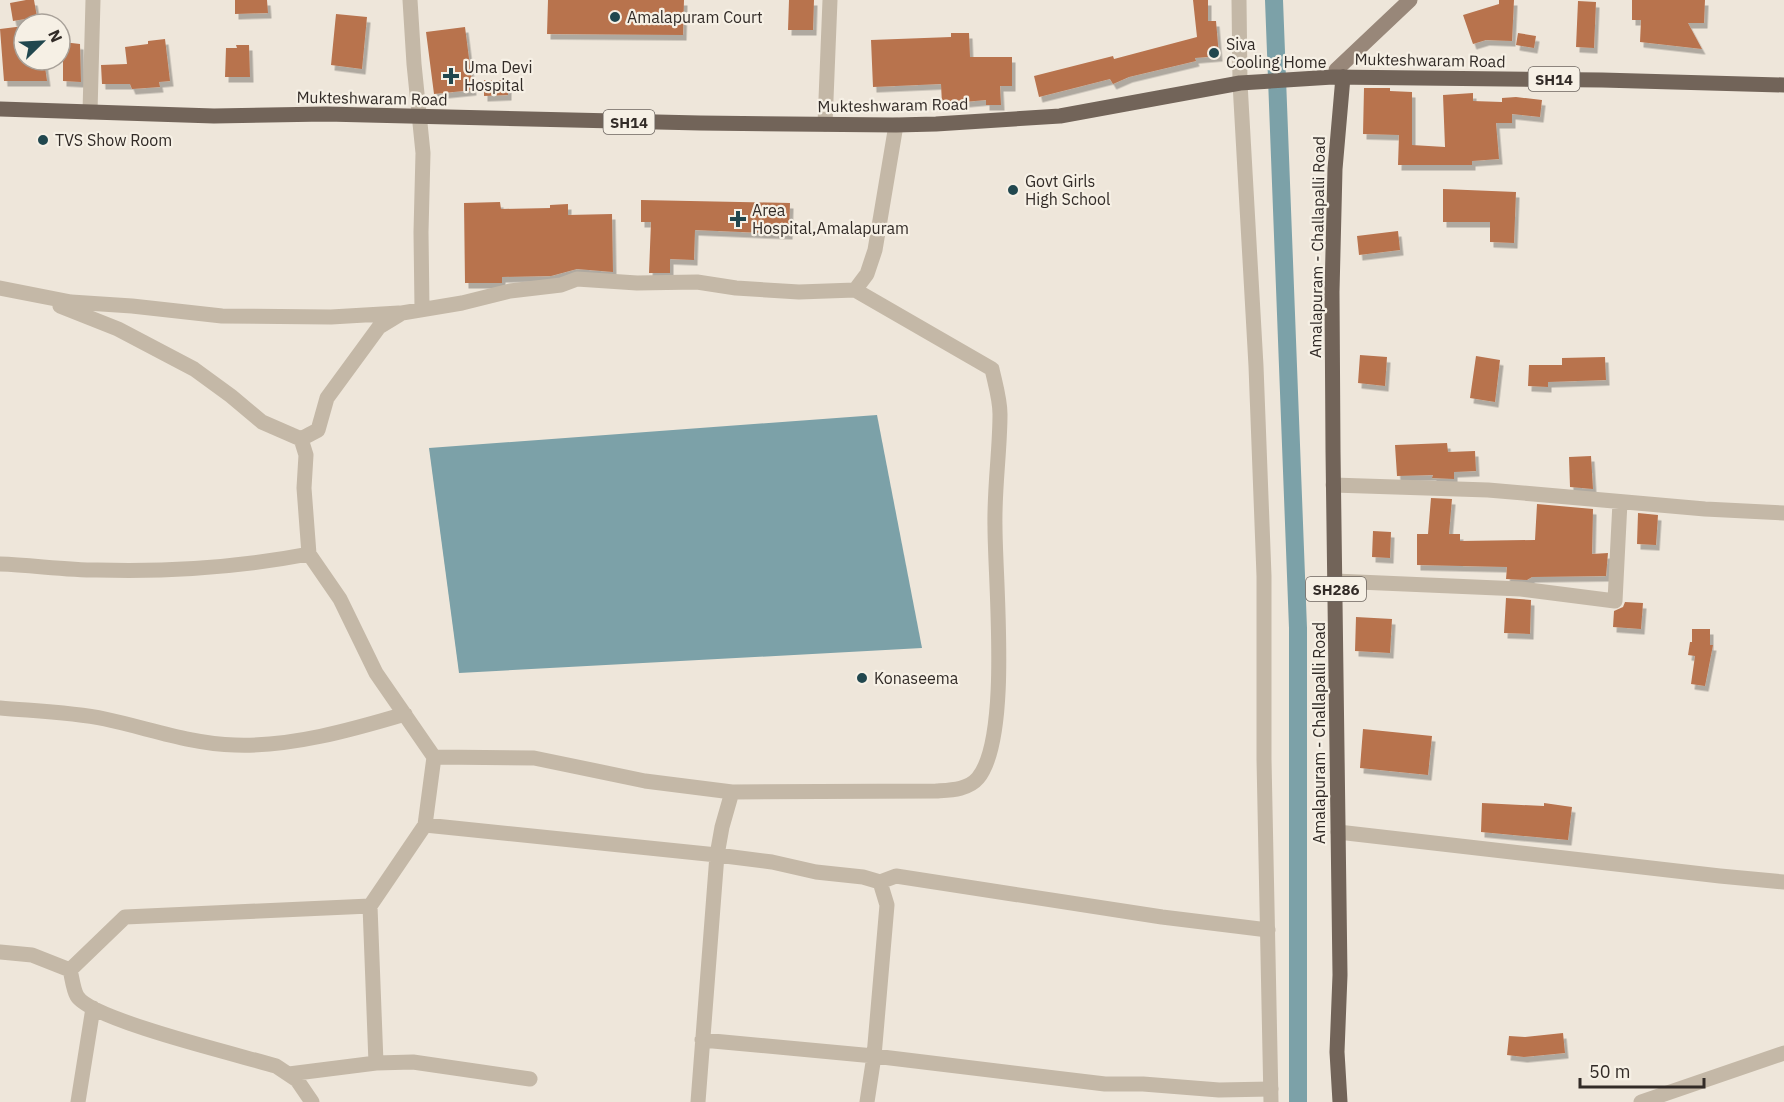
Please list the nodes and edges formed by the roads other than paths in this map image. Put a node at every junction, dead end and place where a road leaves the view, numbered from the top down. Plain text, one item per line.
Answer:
1 (93, 0) edge
2 (410, 0) edge
3 (830, 0) edge
4 (1239, 0) edge
5 (1410, 0) edge
6 (1334, 77) junction
7 (1248, 83) junction
8 (1784, 85) edge
9 (0, 109) edge
10 (90, 112) junction
11 (419, 117) junction
12 (825, 124) junction
13 (896, 125) junction
14 (0, 288) edge
15 (855, 290) junction
16 (32, 295) junction
17 (422, 309) junction
18 (402, 313) junction
19 (301, 439) junction
20 (1334, 485) junction
21 (1620, 502) junction
22 (1784, 513) edge
23 (309, 554) junction
24 (0, 564) edge
25 (1335, 581) junction
26 (0, 708) edge
27 (405, 714) junction
28 (434, 757) junction
29 (732, 792) junction
30 (425, 825) junction
31 (1338, 832) junction
32 (717, 855) junction
33 (880, 882) junction
34 (1784, 882) edge
35 (370, 906) junction
36 (1268, 930) junction
37 (0, 952) edge
38 (70, 970) junction
39 (93, 1008) junction
40 (702, 1040) junction
41 (1784, 1053) edge
42 (874, 1056) junction
43 (376, 1063) junction
44 (289, 1074) junction
45 (530, 1078) dead end
46 (1271, 1095) edge
47 (78, 1102) edge
48 (312, 1102) edge
49 (698, 1102) edge
50 (867, 1102) edge
51 (1340, 1102) edge
52 (1641, 1102) edge

1 - 10 street
2 - 11 street
3 - 12 street
4 - 7 street
5 - 6 main road
6 - 7 main road, Mukteshwaram Road / SH14
6 - 8 main road, Mukteshwaram Road / SH14
6 - 20 main road, Amalapuram - Challapalli Road / SH286
7 - 13 main road, Mukteshwaram Road / SH14
7 - 36 street
9 - 10 main road, Mukteshwaram Road / SH14
10 - 11 main road, Mukteshwaram Road / SH14
11 - 12 main road, Mukteshwaram Road / SH14
11 - 17 street
12 - 13 main road, Mukteshwaram Road / SH14
13 - 15 street
14 - 16 street
15 - 17 street
15 - 29 street
16 - 18 street
16 - 19 street
17 - 18 street
18 - 19 street
19 - 23 street
20 - 21 street
20 - 25 main road, Amalapuram - Challapalli Road / SH286
21 - 22 street
21 - 25 street
23 - 24 street
23 - 27 street
25 - 31 main road, Amalapuram - Challapalli Road / SH286
26 - 27 street
27 - 28 street
28 - 29 street
28 - 30 street
29 - 32 street
30 - 32 street
30 - 35 street
31 - 34 street
31 - 51 main road, Amalapuram - Challapalli Road / SH286
32 - 33 street
32 - 40 street
33 - 36 street
33 - 42 street
35 - 38 street
35 - 43 street
36 - 46 street
37 - 38 street
38 - 39 street
39 - 44 street
39 - 47 street
40 - 42 street
40 - 49 street
41 - 52 street
42 - 46 street
42 - 50 street
43 - 44 street
43 - 45 street
44 - 48 street

